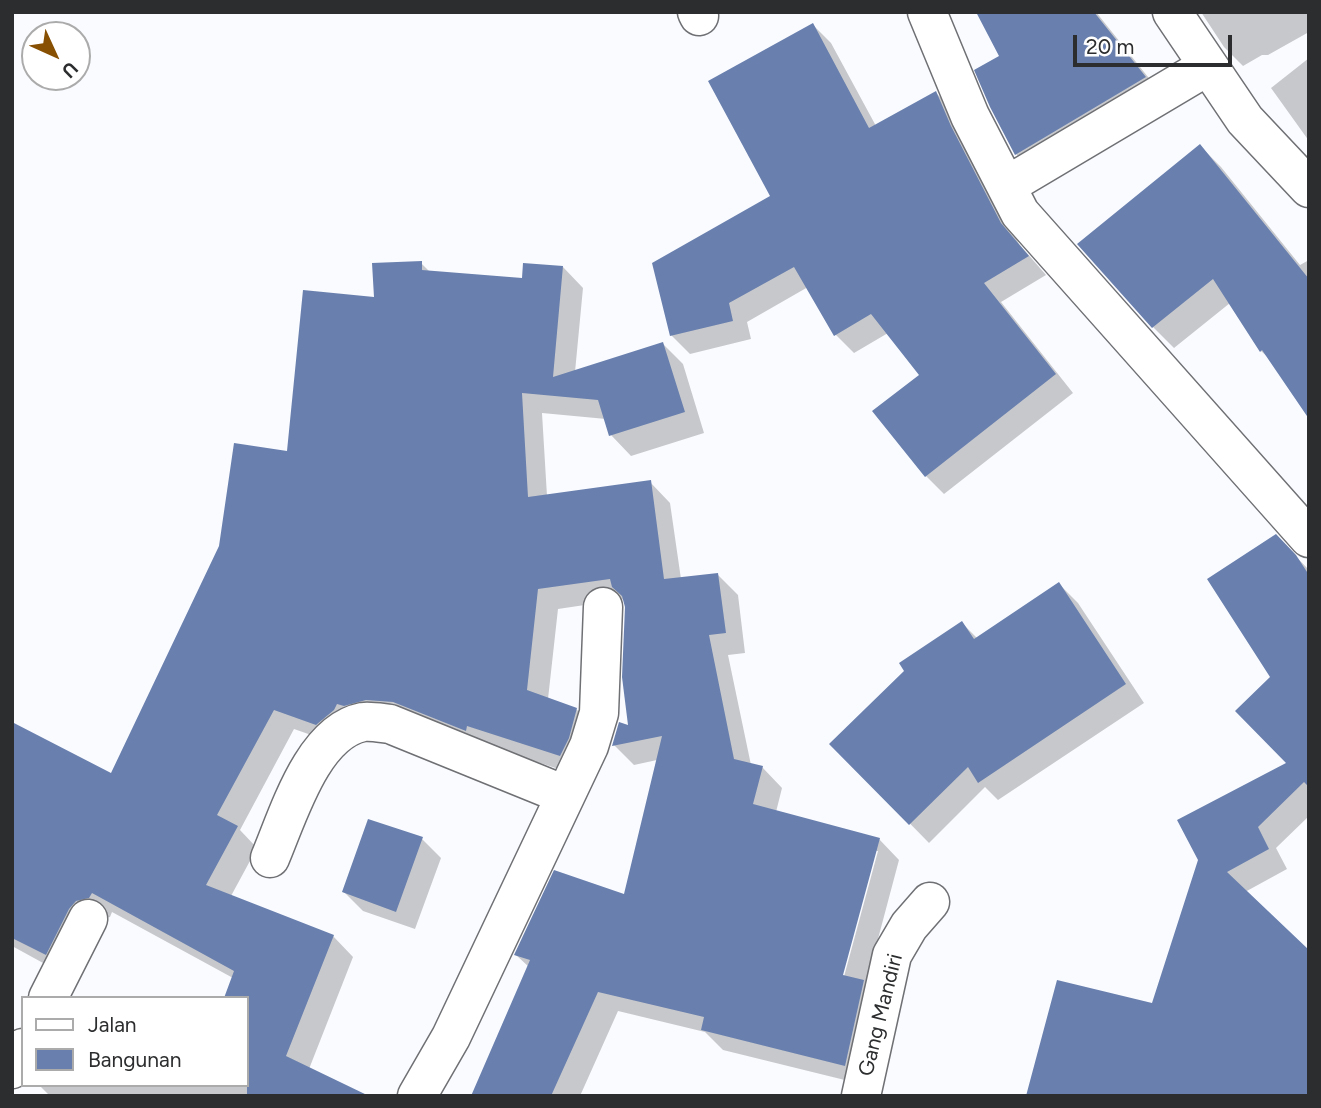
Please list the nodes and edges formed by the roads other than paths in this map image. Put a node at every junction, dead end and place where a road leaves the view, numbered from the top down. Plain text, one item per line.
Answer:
1 (927, 12) edge
2 (1172, 12) edge
3 (1208, 66) junction
4 (1006, 186) junction
5 (1309, 188) edge
6 (1307, 533) edge
7 (603, 607) dead end
8 (565, 795) junction
9 (270, 858) dead end
10 (930, 902) dead end
11 (88, 919) dead end
12 (49, 996) edge
13 (21, 1052) edge
14 (12, 1069) edge
15 (417, 1096) edge
16 (861, 1096) edge

1 - 4 street
2 - 3 street
3 - 4 street
3 - 5 street
4 - 6 street
7 - 8 street
8 - 9 street
8 - 15 street
10 - 16 street, Gang Mandiri
11 - 12 street
13 - 14 street

